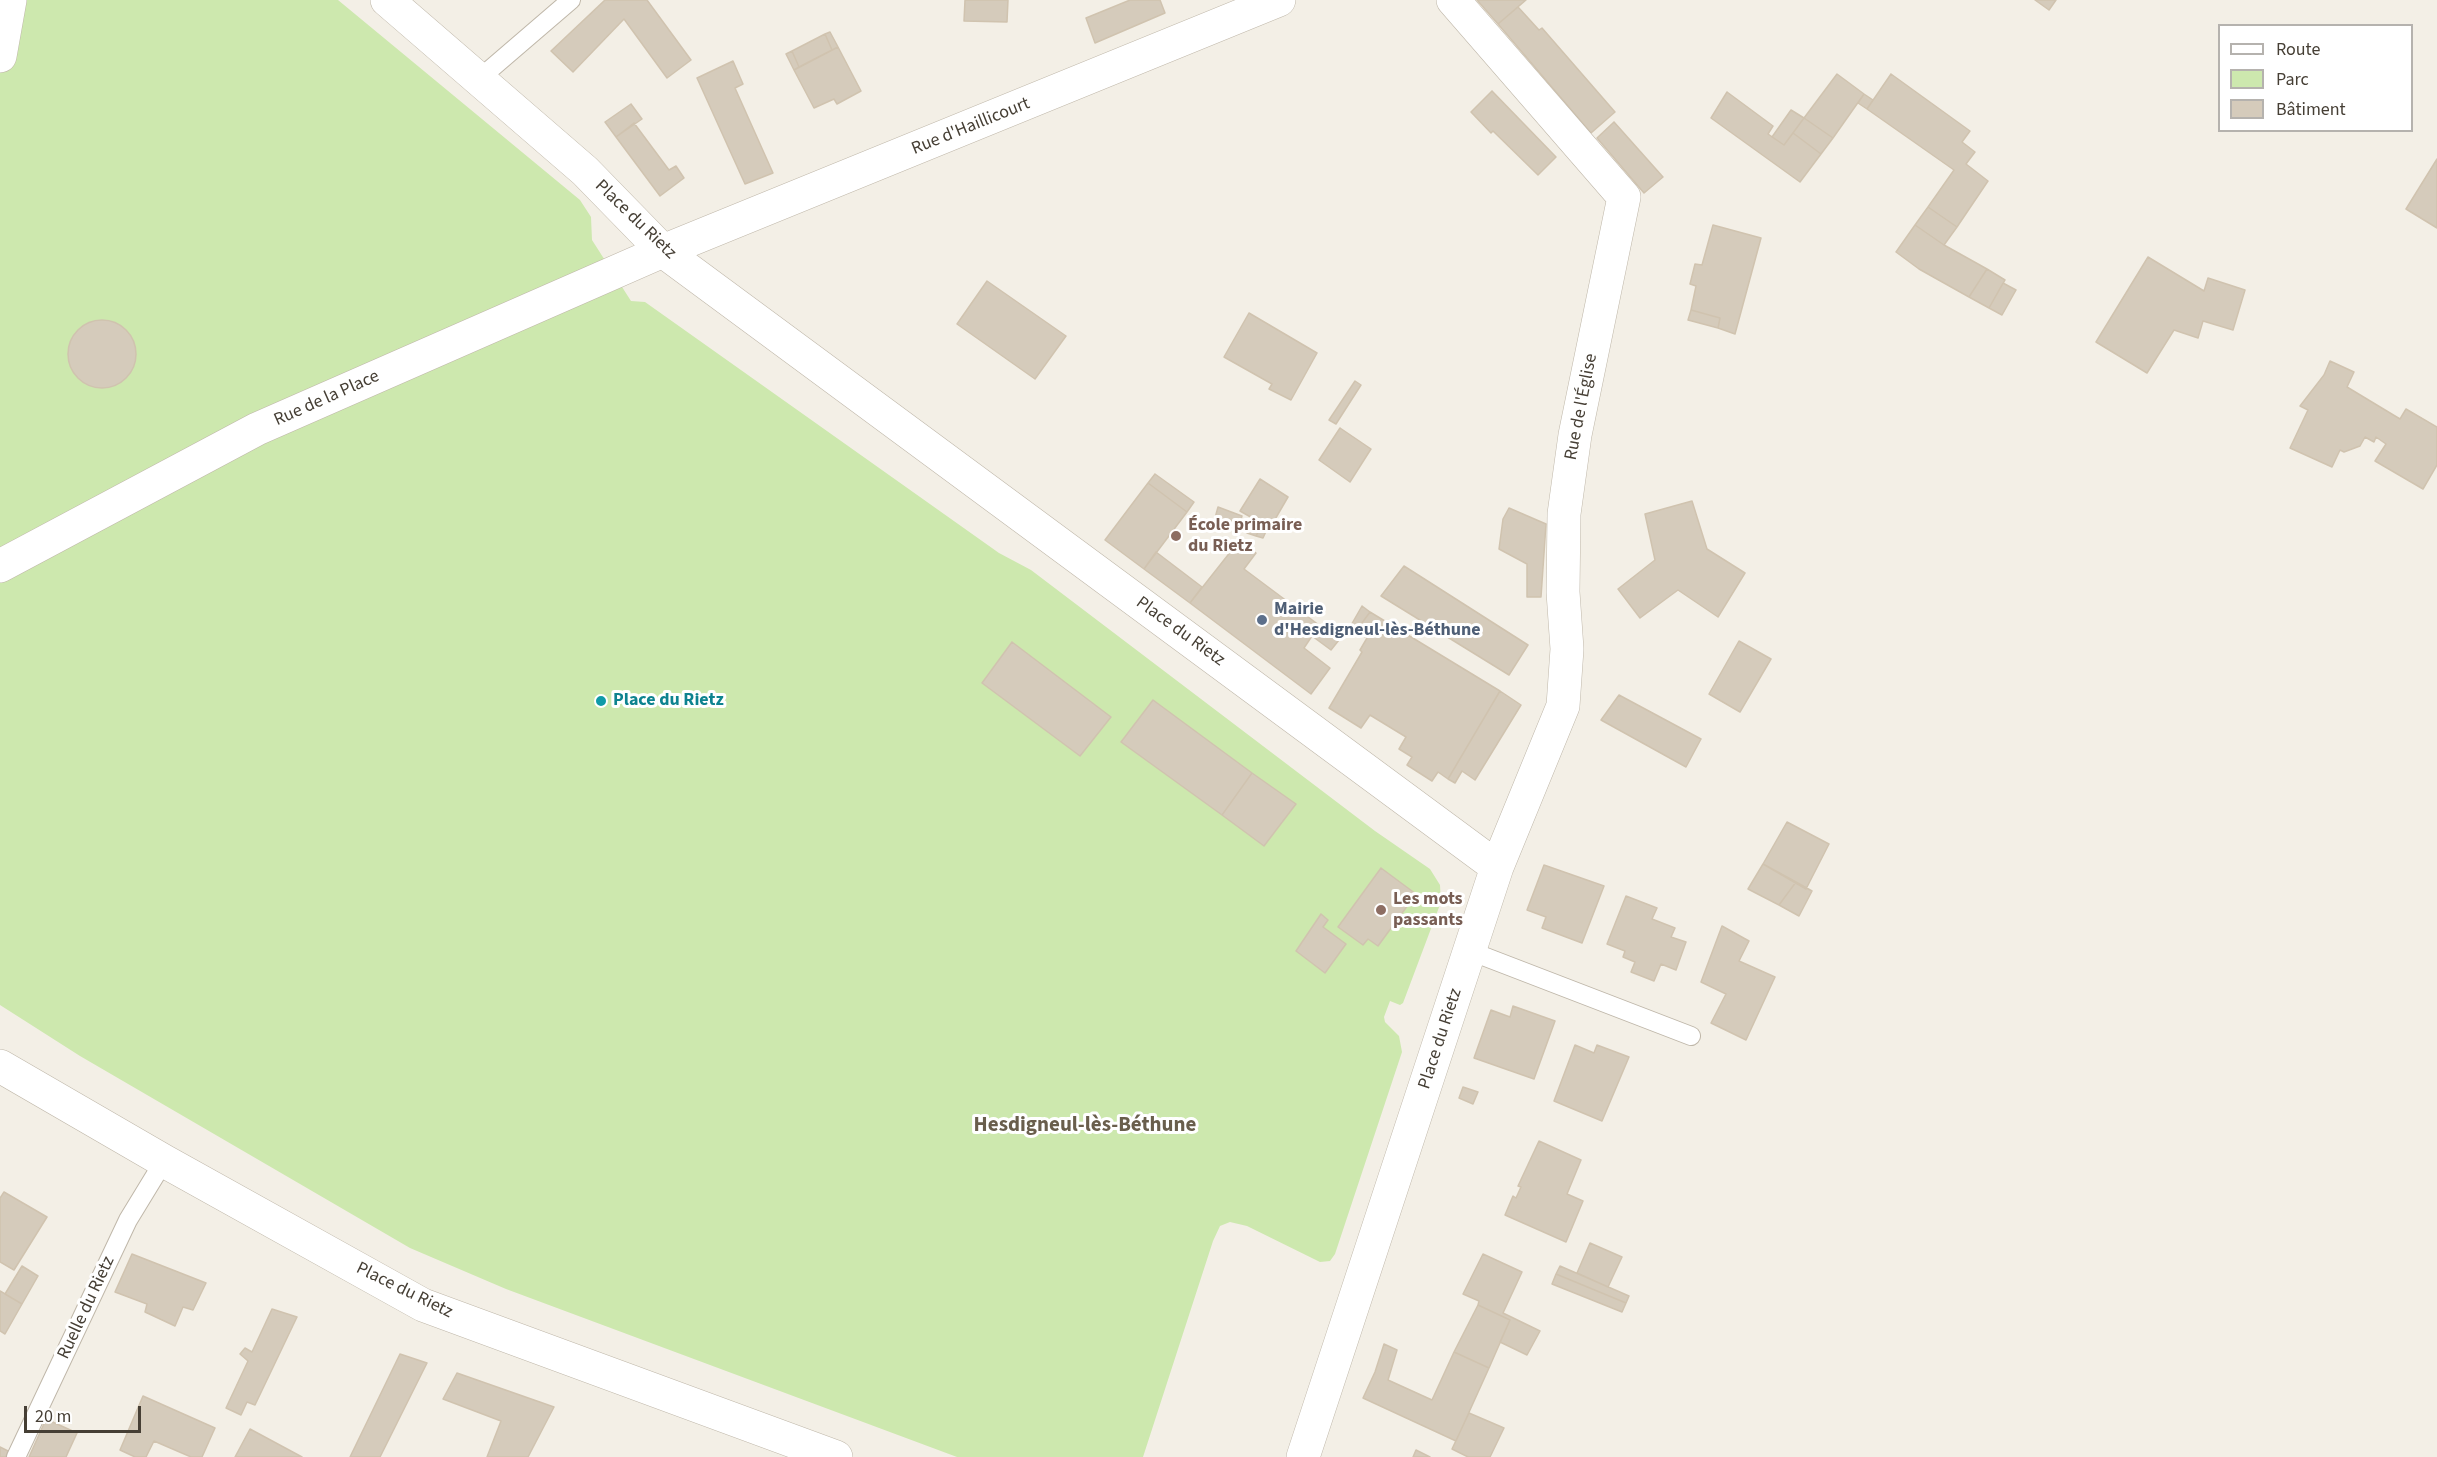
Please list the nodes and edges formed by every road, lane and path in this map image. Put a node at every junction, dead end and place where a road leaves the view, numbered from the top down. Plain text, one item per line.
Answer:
1 (387, 0) edge
2 (571, 0) edge
3 (1279, 0) edge
4 (1453, 0) edge
5 (6, 11) edge
6 (0, 56) edge
7 (479, 80) junction
8 (663, 251) junction
9 (0, 566) edge
10 (1497, 867) junction
11 (1470, 951) junction
12 (1691, 1036) dead end
13 (0, 1066) edge
14 (164, 1161) junction
15 (16, 1457) edge
16 (836, 1457) edge
17 (1303, 1457) edge

1 - 7 street, Place du Rietz
2 - 7 lane
3 - 8 street, Rue d'Haillicourt
4 - 10 street, Rue de l'Église
5 - 6 street
7 - 8 street, Place du Rietz
8 - 9 street, Rue de la Place
8 - 10 street, Place du Rietz
10 - 11 street, Place du Rietz
11 - 12 lane
11 - 17 street, Place du Rietz
13 - 14 street, Place du Rietz
14 - 15 lane, Ruelle du Rietz
14 - 16 street, Place du Rietz

